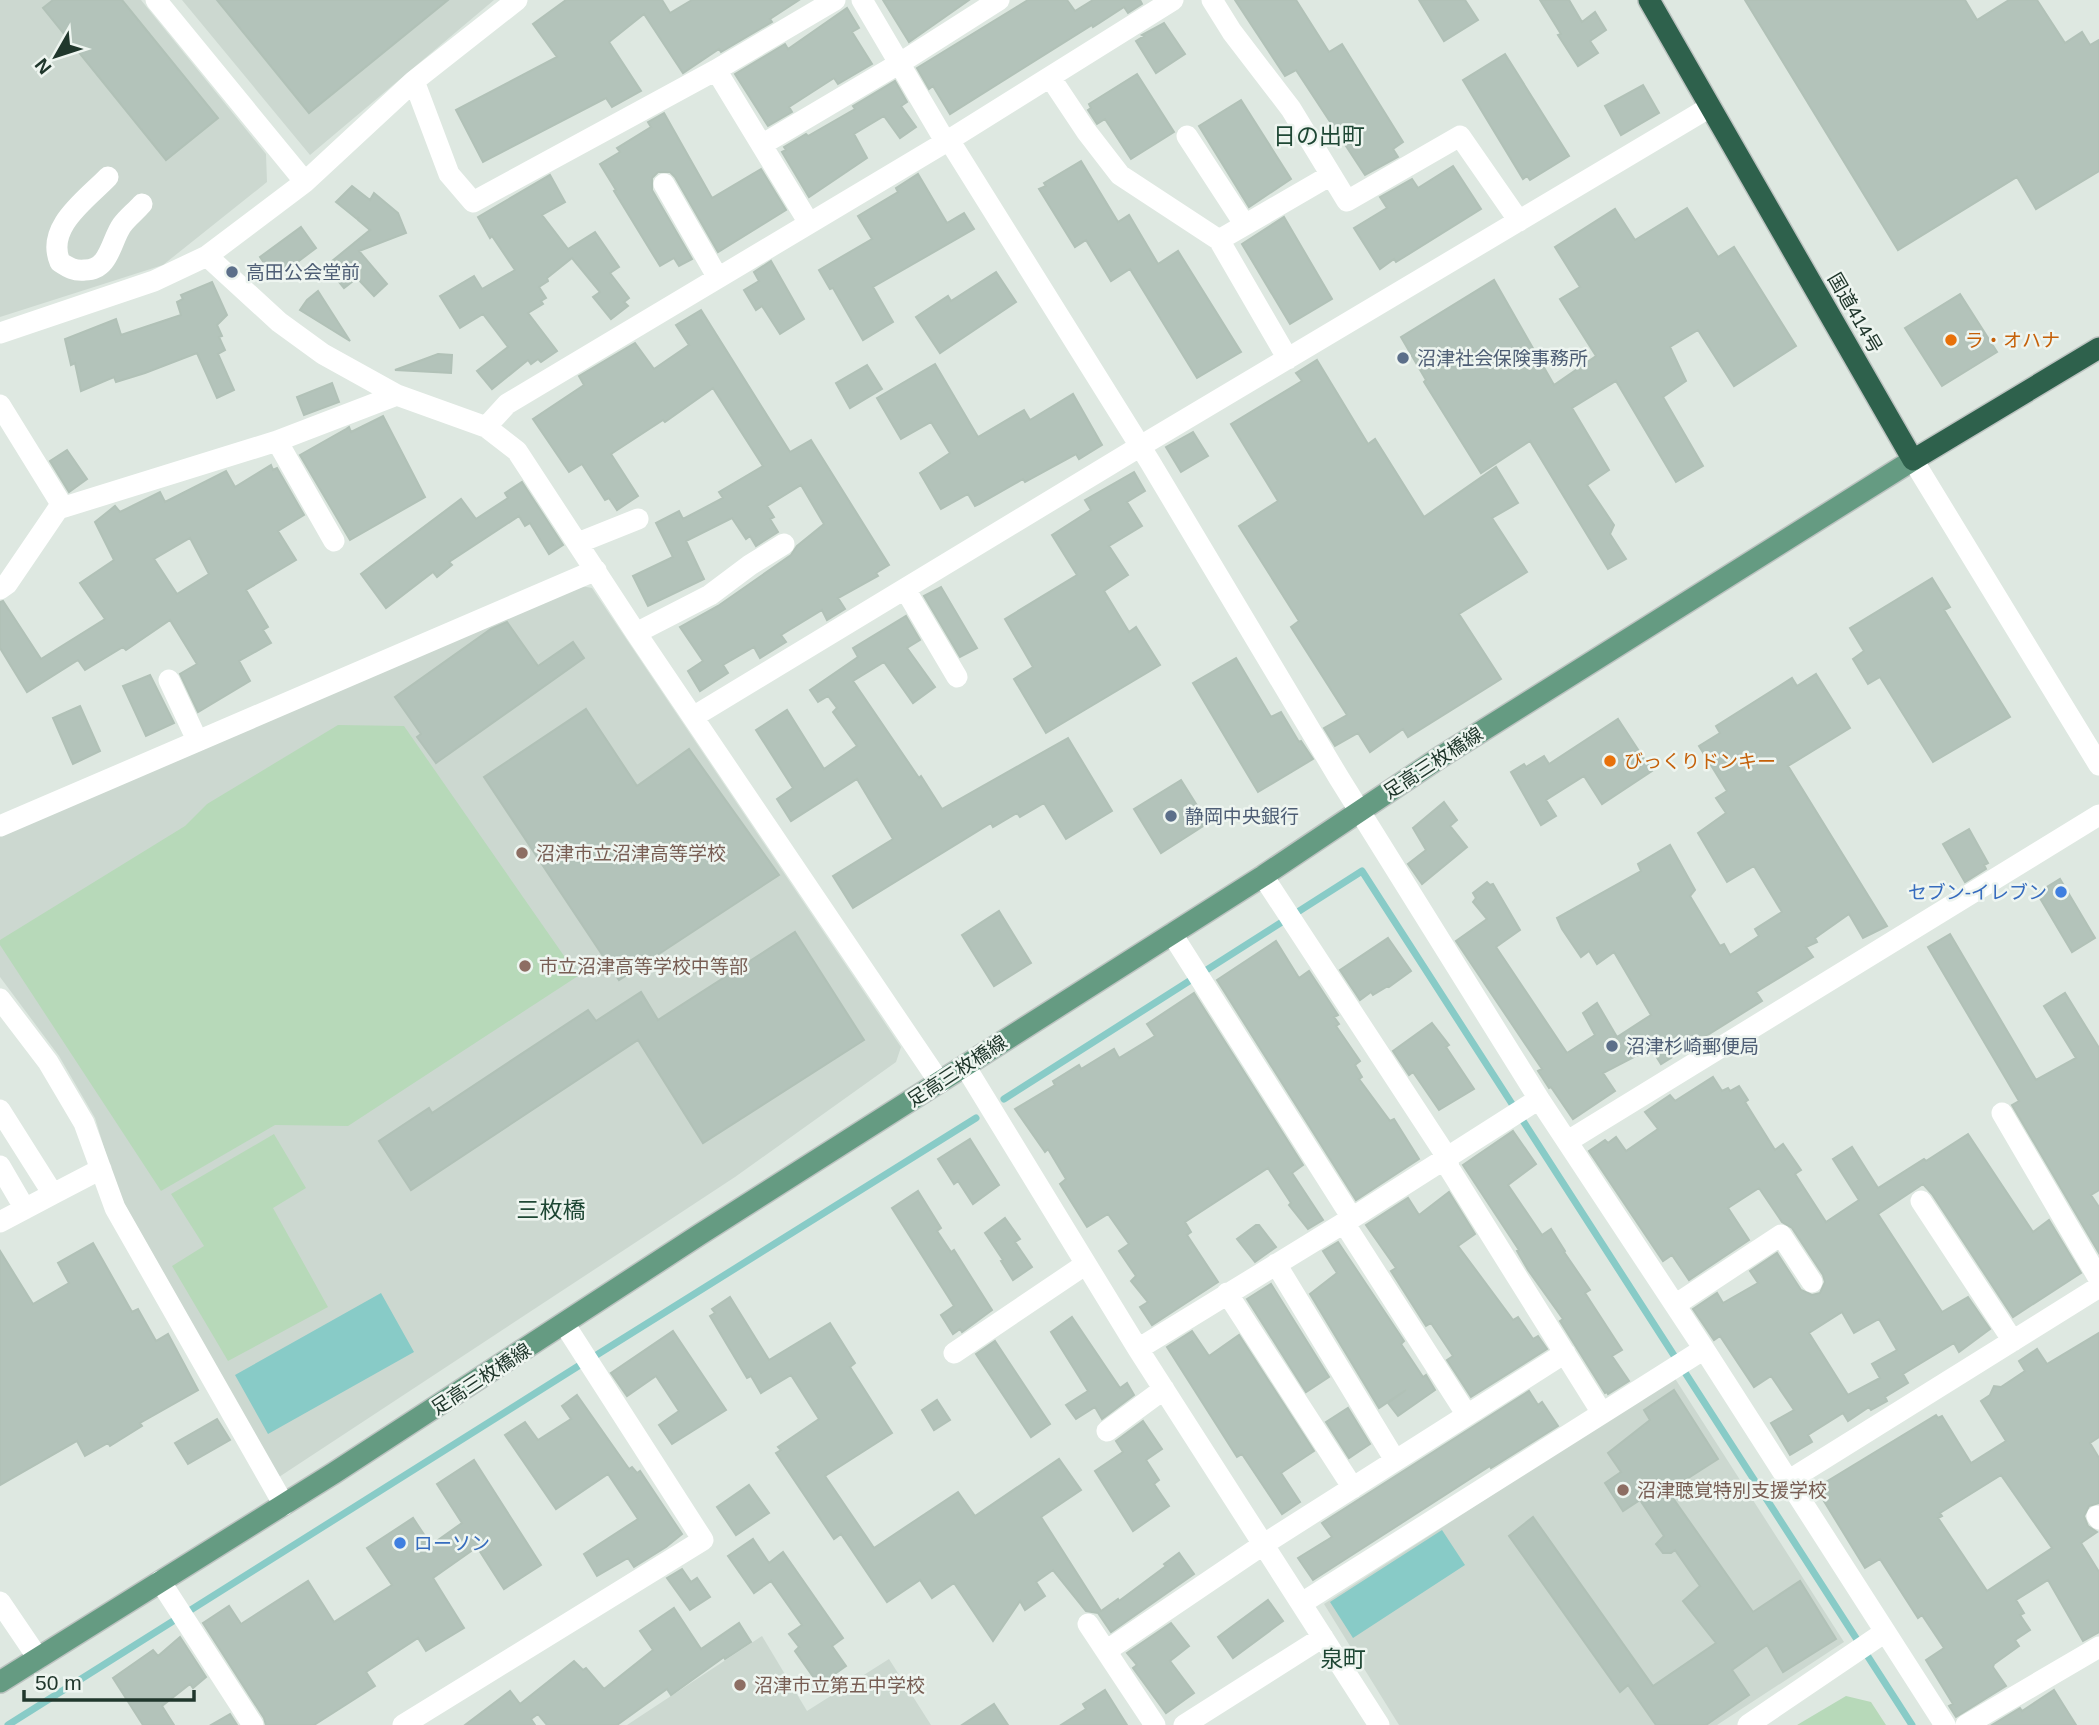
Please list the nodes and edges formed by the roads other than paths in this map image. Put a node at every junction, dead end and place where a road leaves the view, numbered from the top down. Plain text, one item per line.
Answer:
1 (156, 0) edge
2 (517, 0) edge
3 (835, 0) edge
4 (862, 0) edge
5 (999, 0) edge
6 (1173, 0) edge
7 (1212, 0) edge
8 (1649, 0) edge
9 (900, 63) junction
10 (716, 70) junction
11 (1049, 77) junction
12 (414, 81) junction
13 (1710, 107) junction
14 (1187, 136) dead end
15 (947, 141) junction
16 (762, 145) junction
17 (1331, 175) junction
18 (108, 177) dead end
19 (305, 183) junction
20 (664, 184) dead end
21 (142, 204) dead end
22 (1519, 221) junction
23 (809, 223) junction
24 (1245, 225) junction
25 (1219, 240) junction
26 (207, 256) junction
27 (718, 278) junction
28 (0, 333) edge
29 (2099, 348) edge
30 (1287, 359) junction
31 (397, 395) junction
32 (0, 405) edge
33 (486, 428) junction
34 (277, 441) junction
35 (1139, 447) junction
36 (1913, 460) junction
37 (63, 508) junction
38 (638, 519) dead end
39 (334, 541) dead end
40 (578, 543) junction
41 (784, 544) dead end
42 (596, 570) junction
43 (0, 589) edge
44 (905, 589) junction
45 (636, 634) junction
46 (957, 677) dead end
47 (169, 680) dead end
48 (693, 717) junction
49 (197, 740) junction
50 (2099, 765) edge
51 (1359, 811) junction
52 (2099, 815) edge
53 (0, 826) edge
54 (1263, 876) junction
55 (1172, 934) junction
56 (0, 999) edge
57 (965, 1066) junction
58 (940, 1083) junction
59 (1539, 1099) junction
60 (0, 1110) edge
61 (2002, 1113) dead end
62 (1568, 1141) junction
63 (1447, 1157) junction
64 (0, 1166) edge
65 (101, 1169) junction
66 (53, 1194) junction
67 (1921, 1201) dead end
68 (25, 1209) junction
69 (1348, 1220) junction
70 (0, 1222) edge
71 (1086, 1264) junction
72 (1276, 1264) junction
73 (2099, 1279) edge
74 (1812, 1282) dead end
75 (2099, 1287) edge
76 (1227, 1293) junction
77 (1675, 1305) junction
78 (565, 1325) junction
79 (2013, 1341) junction
80 (1138, 1349) junction
81 (1704, 1349) junction
82 (954, 1353) dead end
83 (1565, 1353) junction
84 (1164, 1389) junction
85 (1602, 1413) junction
86 (1467, 1415) junction
87 (1107, 1430) dead end
88 (1395, 1461) junction
89 (1788, 1481) junction
90 (1353, 1488) junction
91 (284, 1505) junction
92 (1264, 1544) junction
93 (160, 1581) junction
94 (0, 1602) edge
95 (1302, 1603) junction
96 (1088, 1624) dead end
97 (1885, 1632) junction
98 (1323, 1637) junction
99 (2099, 1647) edge
100 (1107, 1651) junction
101 (38, 1658) junction
102 (0, 1682) edge
103 (253, 1725) edge
104 (403, 1725) edge
105 (1154, 1725) edge
106 (1184, 1725) edge
107 (1379, 1725) edge
108 (1748, 1725) edge
109 (1945, 1725) edge
110 (1966, 1725) edge

1 - 19 street
2 - 12 street
3 - 10 street
4 - 9 street
5 - 9 street
6 - 11 street
7 - 17 street
8 - 13 highway, 国道414号
9 - 15 street
9 - 16 street
10 - 12 street
10 - 16 street
11 - 15 street
11 - 25 street
12 - 19 street
13 - 22 street
13 - 36 highway, 国道414号
14 - 24 street
15 - 23 street
15 - 35 street
16 - 23 street
17 - 22 street
17 - 24 street
18 - 21 street
19 - 26 street
20 - 27 street
22 - 30 street
23 - 27 street
24 - 25 street
25 - 30 street
26 - 28 street
26 - 31 street
27 - 33 street
29 - 36 highway
30 - 35 street
31 - 33 street
31 - 34 street
32 - 37 street
33 - 40 street
34 - 37 street
34 - 39 street
35 - 44 street
35 - 51 street
36 - 50 street
36 - 51 main road, 足高三枚橋線
37 - 43 street
38 - 40 street
40 - 42 street
41 - 45 street
42 - 45 street
42 - 49 street
44 - 46 street
44 - 48 street
45 - 48 street
47 - 49 street
48 - 58 street
49 - 53 street
51 - 54 main road, 足高三枚橋線
51 - 59 street
52 - 62 street
54 - 55 main road, 足高三枚橋線
54 - 63 street
55 - 57 main road, 足高三枚橋線
55 - 69 street
56 - 65 street
57 - 58 main road, 足高三枚橋線
57 - 71 street
58 - 78 main road, 足高三枚橋線
59 - 62 street
59 - 63 street
60 - 66 street
61 - 73 street
62 - 77 street
63 - 69 street
63 - 83 street
64 - 68 street
65 - 66 street
65 - 91 street
66 - 68 street
67 - 79 street
68 - 70 street
69 - 72 street
69 - 86 street
71 - 80 street
71 - 82 street
72 - 76 street
72 - 88 street
74 - 77 street
75 - 79 street
76 - 80 street
76 - 90 street
77 - 81 street
78 - 91 main road, 足高三枚橋線
78 - 104 street
79 - 89 street
80 - 84 street
81 - 85 street
81 - 89 street
83 - 85 street
83 - 86 street
84 - 87 street
84 - 92 street
85 - 95 street
86 - 88 street
88 - 90 street
89 - 97 street
90 - 92 street
91 - 93 main road, 足高三枚橋線
92 - 95 street
92 - 100 street
93 - 101 main road, 足高三枚橋線
93 - 103 street
94 - 101 street
95 - 98 street
96 - 100 street
97 - 108 street
97 - 109 street
98 - 106 street
98 - 107 street
99 - 110 street
100 - 105 street
101 - 102 main road, 足高三枚橋線

